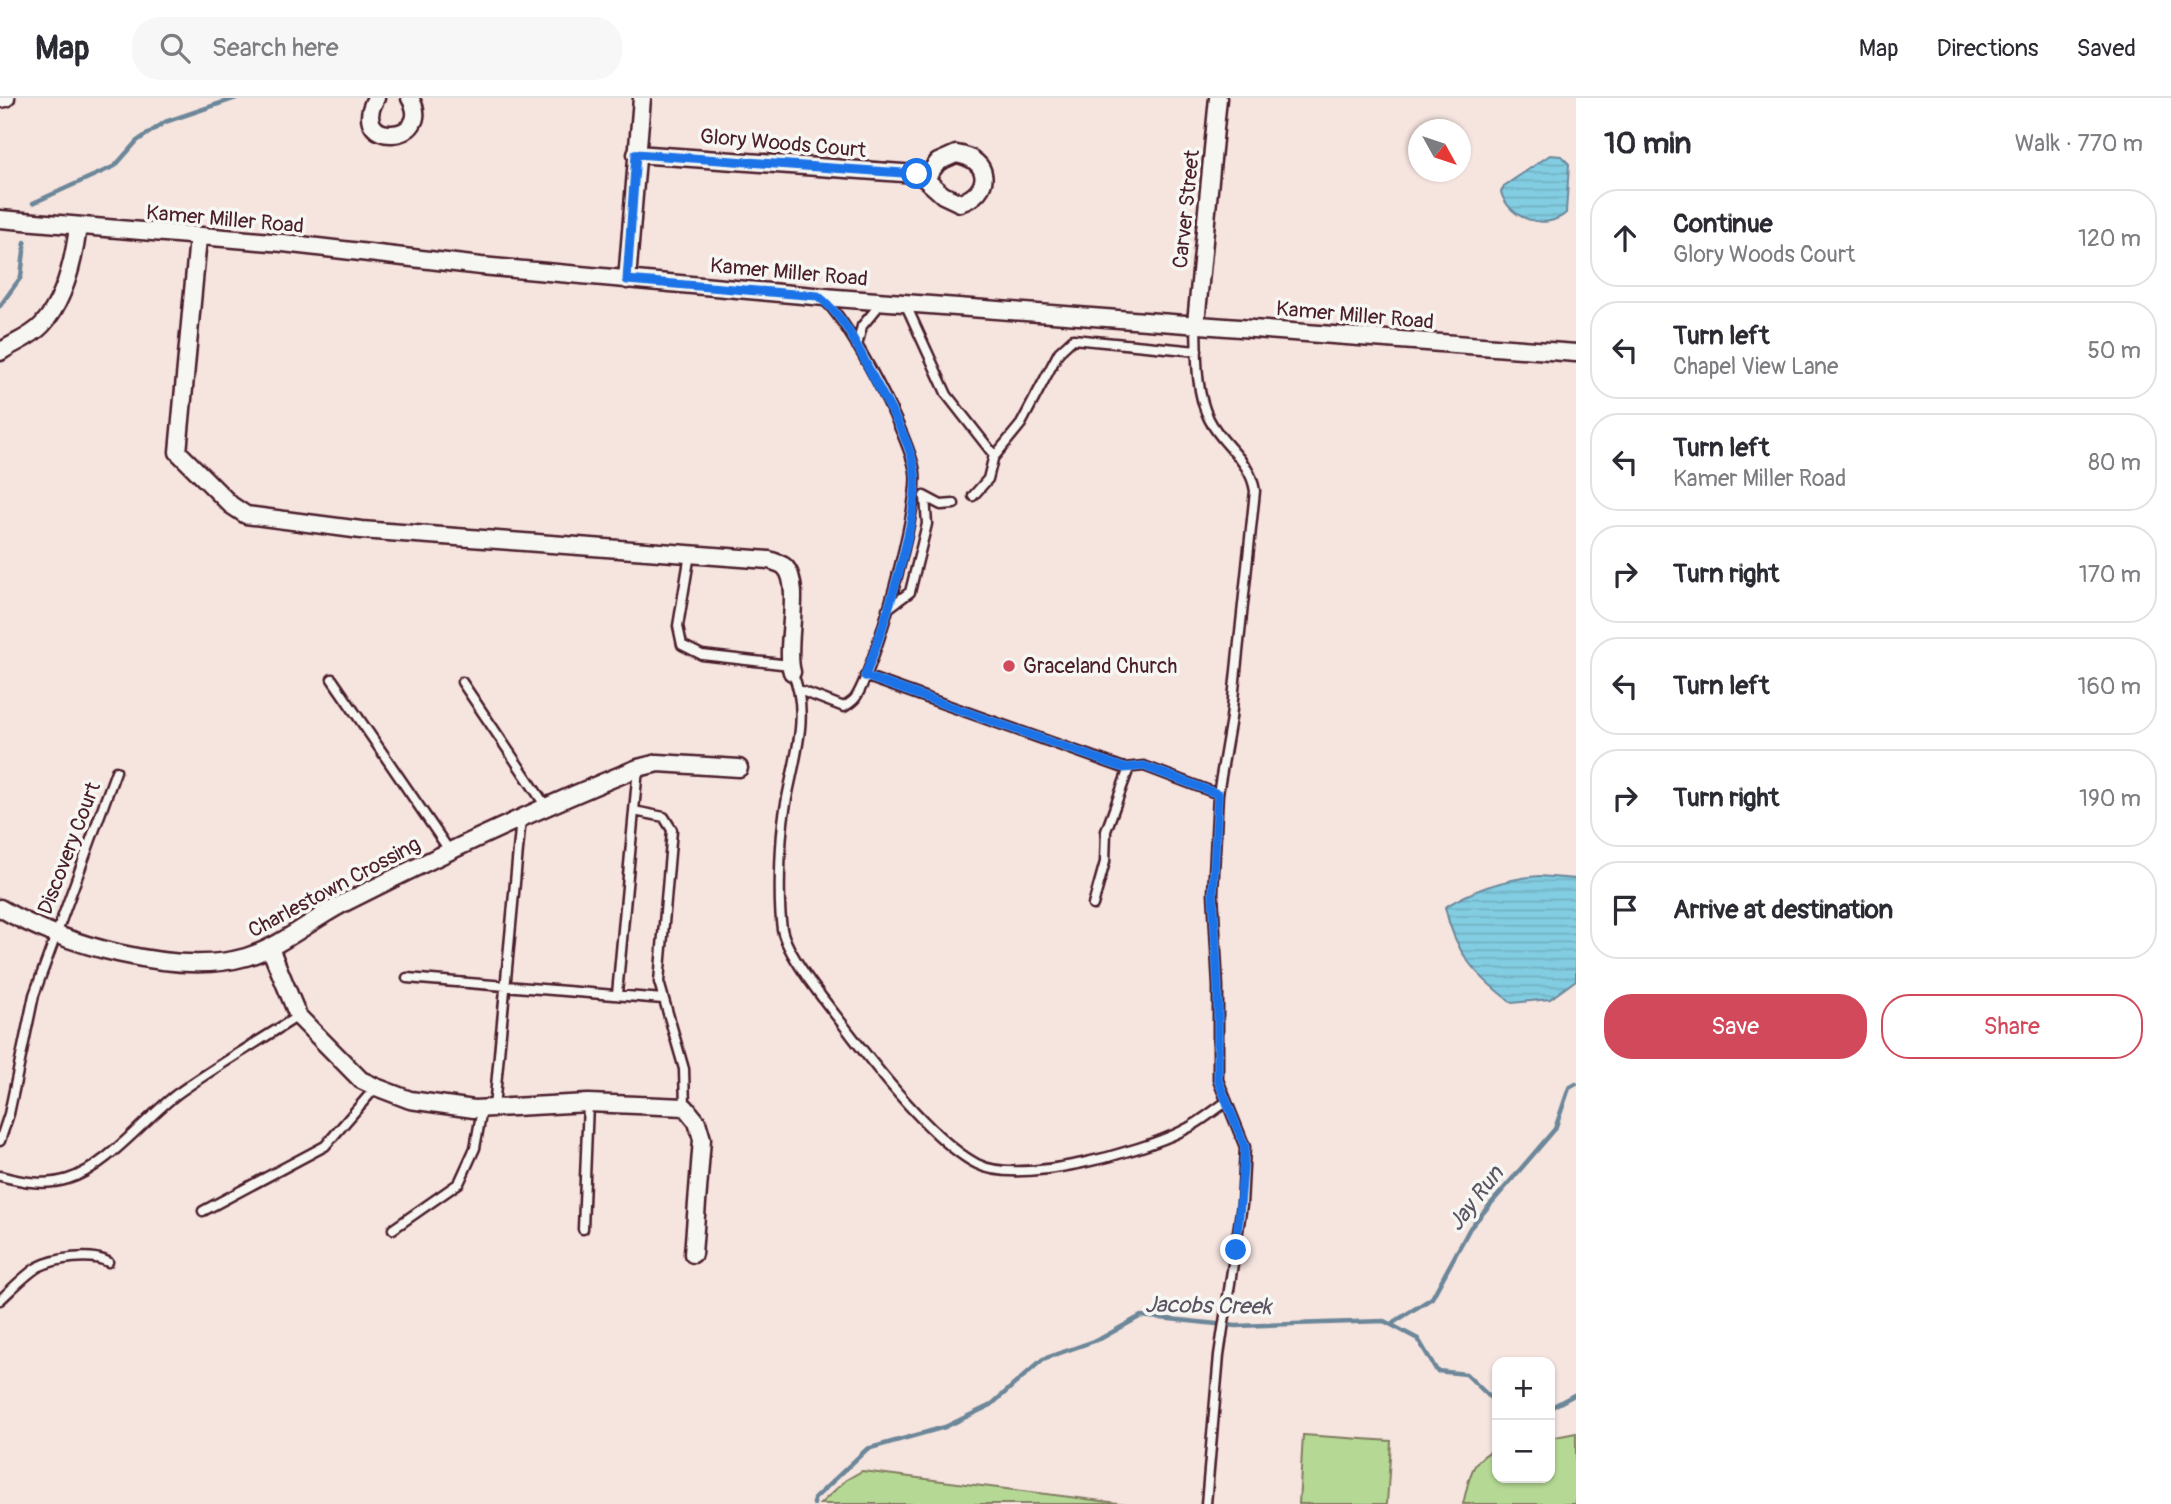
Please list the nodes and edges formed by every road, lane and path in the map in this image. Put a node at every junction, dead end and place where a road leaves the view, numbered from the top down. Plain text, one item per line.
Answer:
1 (6, 98) edge
2 (376, 98) edge
3 (410, 98) edge
4 (642, 98) edge
5 (1217, 98) edge
6 (0, 99) edge
7 (636, 154) junction
8 (925, 179) dead end
9 (0, 219) edge
10 (78, 227) junction
11 (198, 238) junction
12 (627, 280) junction
13 (818, 296) junction
14 (883, 301) junction
15 (905, 303) junction
16 (1196, 323) junction
17 (857, 346) junction
18 (1197, 351) junction
19 (0, 352) edge
20 (1576, 353) edge
21 (993, 457) junction
22 (916, 491) junction
23 (973, 496) dead end
24 (925, 497) junction
25 (954, 504) dead end
26 (690, 554) junction
27 (887, 609) junction
28 (791, 669) junction
29 (865, 676) junction
30 (332, 679) dead end
31 (462, 682) dead end
32 (799, 690) junction
33 (638, 768) junction
34 (739, 768) dead end
35 (1129, 768) junction
36 (116, 771) dead end
37 (1218, 794) junction
38 (545, 805) junction
39 (634, 811) junction
40 (522, 815) junction
41 (449, 850) junction
42 (1093, 905) dead end
43 (0, 908) edge
44 (54, 937) junction
45 (270, 948) junction
46 (407, 978) dead end
47 (507, 986) junction
48 (617, 994) junction
49 (663, 999) junction
50 (298, 1016) junction
51 (376, 1087) junction
52 (1226, 1102) junction
53 (588, 1103) junction
54 (685, 1107) junction
55 (488, 1108) junction
56 (0, 1141) edge
57 (0, 1176) edge
58 (203, 1211) dead end
59 (393, 1229) dead end
60 (583, 1229) dead end
61 (693, 1254) dead end
62 (108, 1262) dead end
63 (0, 1300) edge
64 (1206, 1504) edge

1 - 6 street
2 - 3 street
4 - 7 street
5 - 16 street, Carver Street
7 - 8 street, Glory Woods Court
7 - 12 street
9 - 10 street, Kamer Miller Road
10 - 11 street, Kamer Miller Road
10 - 19 street
11 - 12 street, Kamer Miller Road
11 - 26 street
12 - 13 street, Kamer Miller Road
13 - 14 street, Kamer Miller Road
13 - 17 lane
14 - 15 street, Kamer Miller Road
14 - 17 lane
15 - 16 street, Kamer Miller Road
15 - 21 lane
16 - 18 lane
16 - 20 street, Kamer Miller Road
17 - 22 lane
18 - 21 lane
18 - 37 lane
21 - 23 lane
22 - 24 lane
22 - 27 lane
24 - 25 lane
24 - 27 lane
26 - 28 street
26 - 28 lane
27 - 29 lane
28 - 32 lane
29 - 32 lane
29 - 35 lane
30 - 41 lane
31 - 38 lane
32 - 52 lane
33 - 34 street, Charlestown Crossing
33 - 38 street, Charlestown Crossing
33 - 39 lane
35 - 37 lane
35 - 42 lane
36 - 44 lane, Discovery Court
37 - 52 lane
38 - 40 street, Charlestown Crossing
39 - 48 lane
39 - 49 lane
40 - 41 street, Charlestown Crossing
40 - 47 lane
41 - 45 street, Charlestown Crossing
43 - 44 street, Charlestown Crossing
44 - 45 street, Charlestown Crossing
44 - 56 lane, Discovery Court
45 - 50 street
46 - 47 lane
47 - 48 lane
47 - 55 lane
48 - 49 lane
49 - 54 lane
50 - 51 street
50 - 57 lane
51 - 55 street
51 - 58 lane
52 - 64 lane
53 - 54 street
53 - 55 street
53 - 60 lane
54 - 61 street
55 - 59 lane
62 - 63 lane

